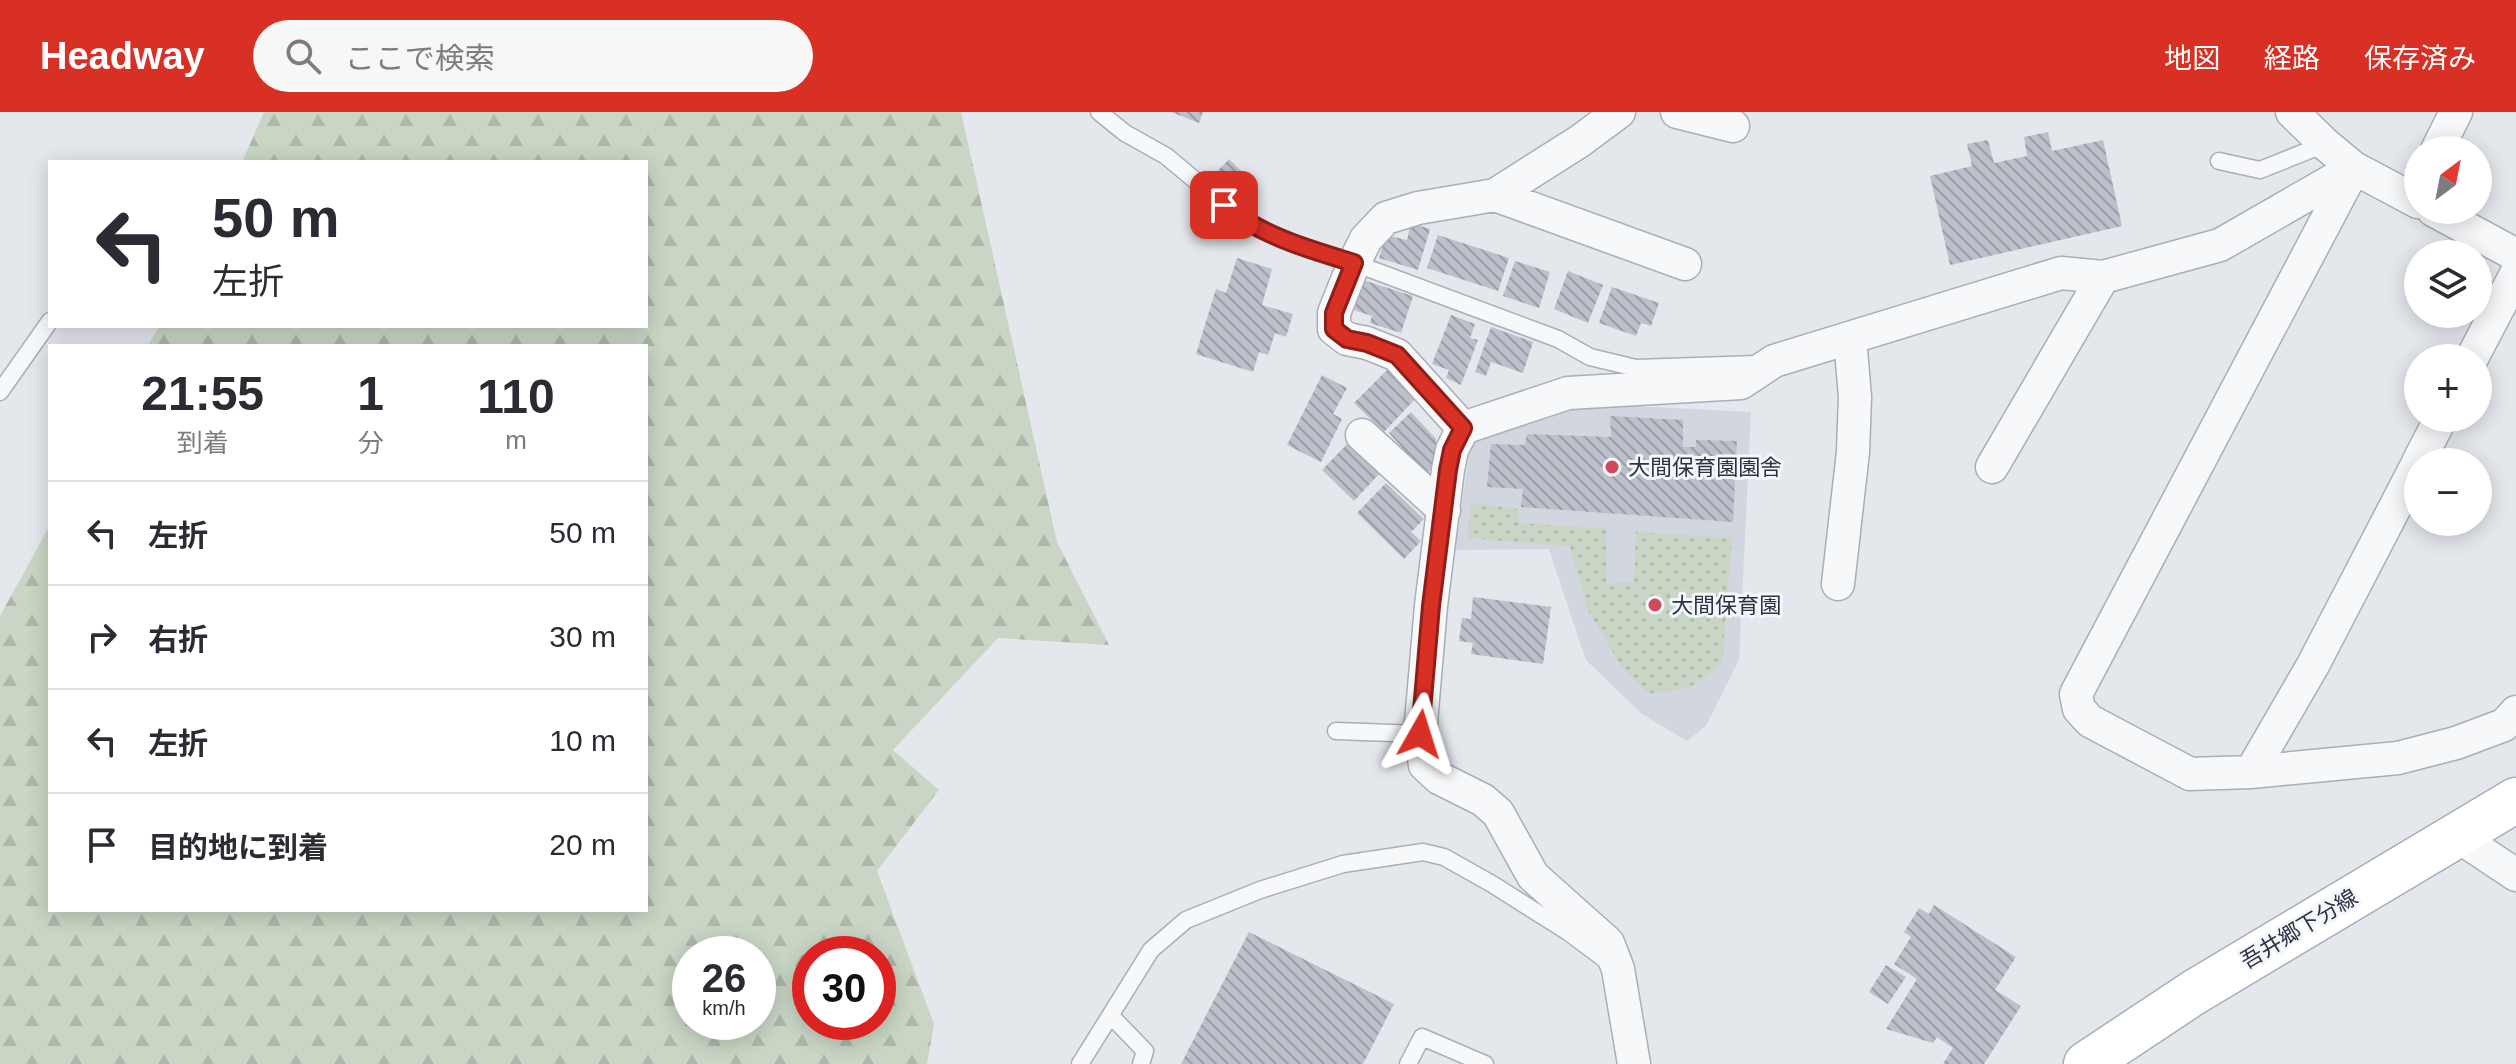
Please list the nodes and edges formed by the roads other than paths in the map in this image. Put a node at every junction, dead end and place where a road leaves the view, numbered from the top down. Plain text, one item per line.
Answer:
1 (1099, 112) edge
2 (1619, 112) edge
3 (1677, 112) edge
4 (2292, 112) edge
5 (2456, 112) edge
6 (1733, 126) dead end
7 (2444, 136) edge
8 (2325, 144) junction
9 (2219, 161) dead end
10 (2354, 168) junction
11 (2404, 192) edge
12 (1495, 195) junction
13 (2462, 224) edge
14 (2516, 255) edge
15 (1354, 263) junction
16 (1685, 264) dead end
17 (2516, 274) edge
18 (2103, 277) junction
19 (48, 324) edge
20 (1850, 338) junction
21 (2479, 344) edge
22 (1774, 361) junction
23 (0, 392) edge
24 (1463, 428) junction
25 (1362, 435) dead end
26 (1992, 467) dead end
27 (2404, 489) edge
28 (1444, 510) junction
29 (1838, 584) dead end
30 (2516, 712) edge
31 (1336, 731) dead end
32 (1420, 734) junction
33 (2251, 772) junction
34 (2516, 800) edge
35 (2456, 835) junction
36 (2516, 875) edge
37 (1618, 969) junction
38 (1111, 1016) junction
39 (1080, 1064) edge
40 (1141, 1064) edge
41 (1408, 1064) edge
42 (1485, 1064) edge
43 (1634, 1064) edge
44 (2086, 1064) edge

1 - 15 lane
2 - 12 street
3 - 6 street
4 - 8 street
5 - 7 street
8 - 9 lane
8 - 10 street
10 - 11 street
10 - 18 street
10 - 33 street
12 - 15 street
12 - 16 street
13 - 14 street
15 - 22 lane
15 - 24 street
17 - 21 street
18 - 20 street
18 - 26 street
19 - 23 lane
20 - 22 street
20 - 29 street
22 - 24 street
24 - 28 street
25 - 28 street
27 - 33 street
28 - 32 street
30 - 33 street
31 - 32 lane
32 - 37 street
34 - 35 main road, 吾井郷下分線
35 - 36 street
35 - 44 main road, 吾井郷下分線
37 - 38 lane
37 - 43 street
38 - 39 lane
38 - 40 lane
41 - 42 lane

